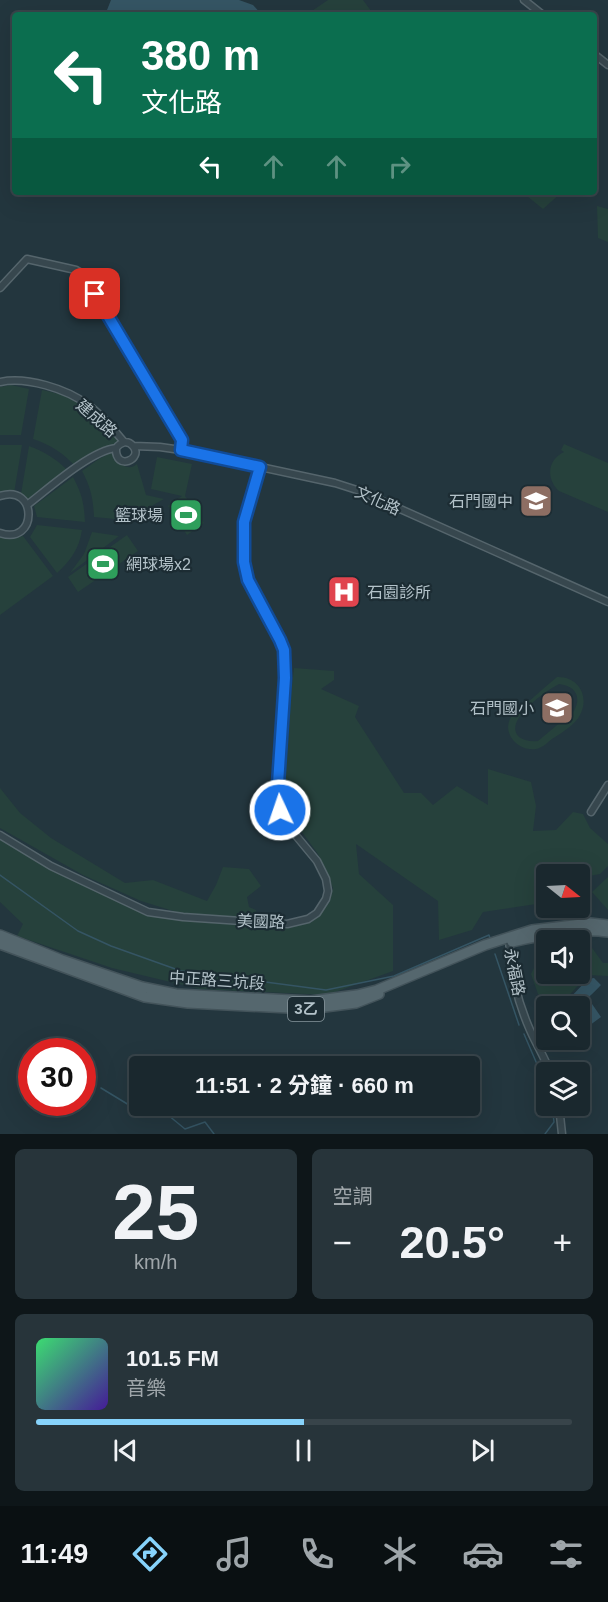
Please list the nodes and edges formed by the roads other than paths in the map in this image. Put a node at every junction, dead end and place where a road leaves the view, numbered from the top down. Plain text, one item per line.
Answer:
1 (524, 0) edge
2 (539, 12) edge
3 (0, 288) edge
4 (0, 382) edge
5 (124, 442) junction
6 (134, 446) junction
7 (116, 448) junction
8 (181, 450) junction
9 (260, 467) junction
10 (0, 496) edge
11 (27, 505) junction
12 (0, 533) edge
13 (608, 602) edge
14 (608, 785) edge
15 (591, 812) dead end
16 (0, 834) edge
17 (608, 924) edge
18 (608, 932) edge
19 (0, 935) edge
20 (509, 940) junction
21 (0, 944) edge
22 (545, 1062) edge
23 (560, 1116) edge
24 (562, 1134) edge

1 - 2 street
3 - 8 street
4 - 5 street, 建成路
5 - 6 street, 文化路
5 - 7 street
6 - 7 street
6 - 8 street, 文化路
7 - 11 street
8 - 9 street, 文化路
9 - 13 street, 文化路
9 - 16 street, 美國路
10 - 11 street
11 - 12 street
14 - 15 street
17 - 20 main road, 中正路三坑段 / 3乙
18 - 20 main road, 中正路三坑段 / 3乙
19 - 20 main road, 中正路三坑段 / 3乙
20 - 21 main road, 中正路三坑段 / 3乙
20 - 22 street, 永福路
23 - 24 street

